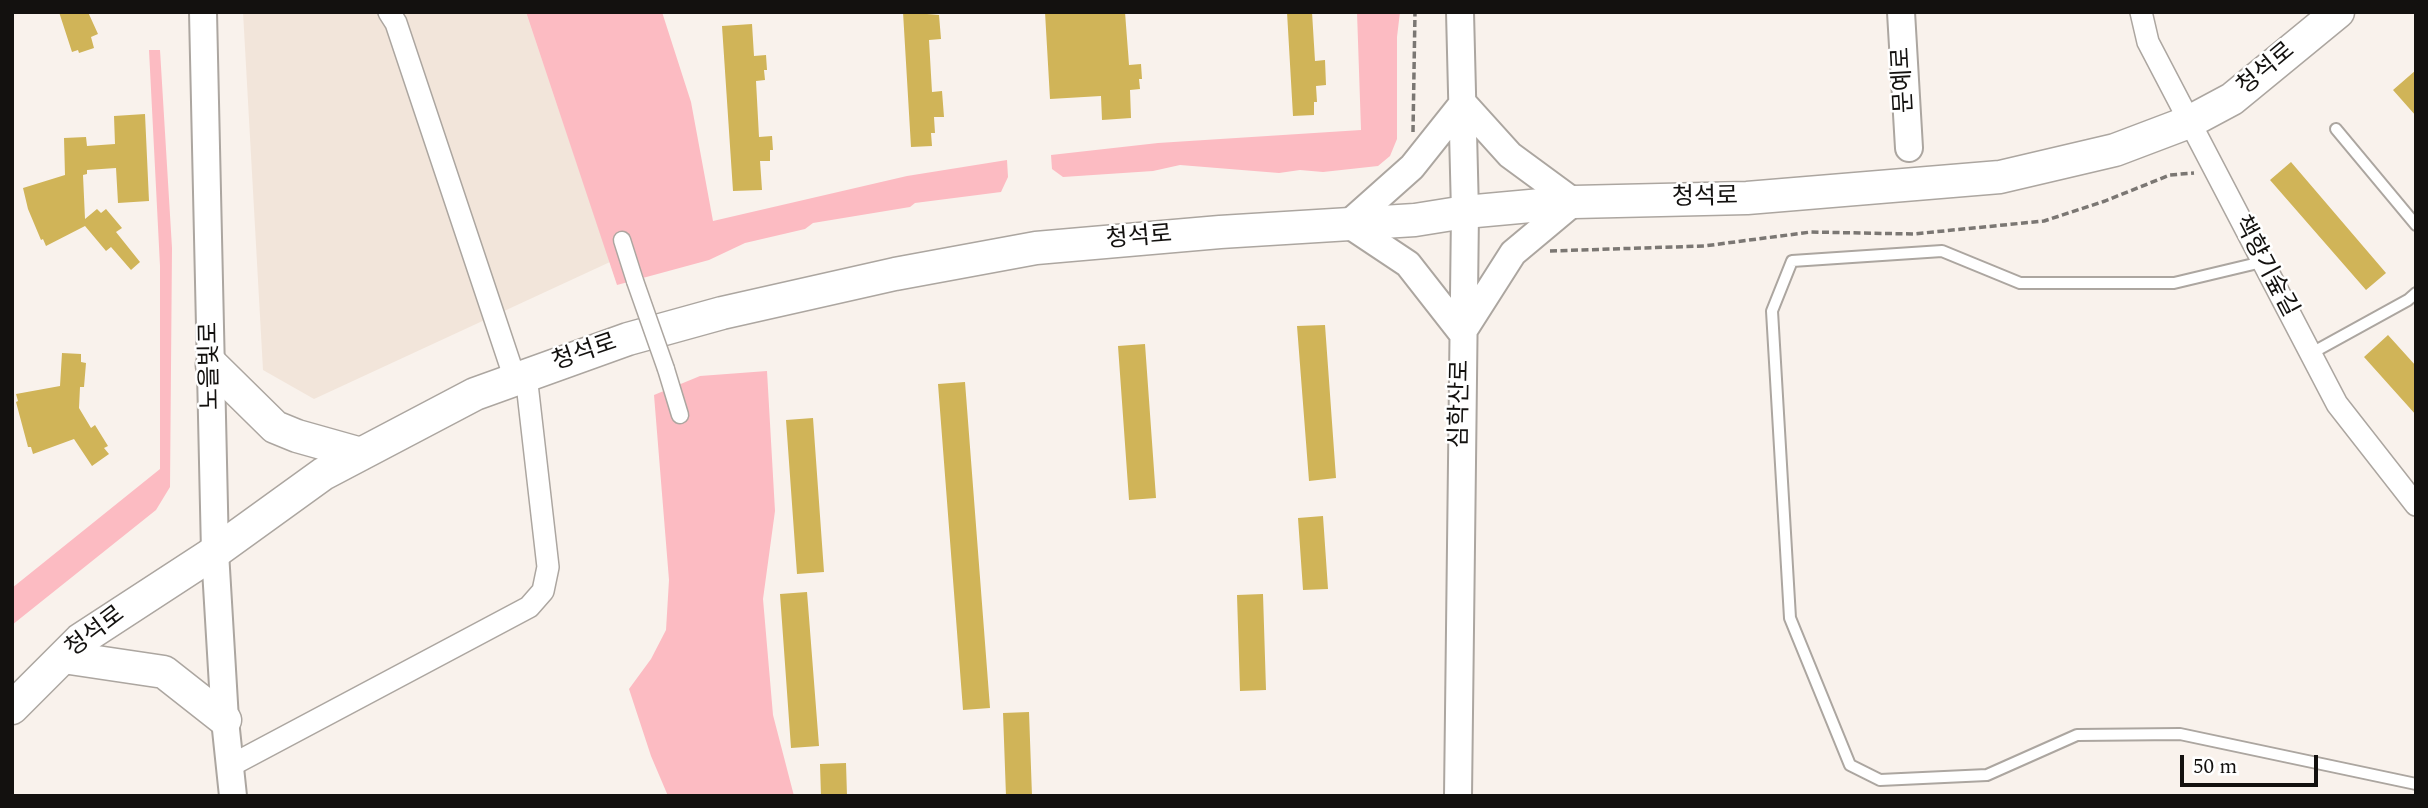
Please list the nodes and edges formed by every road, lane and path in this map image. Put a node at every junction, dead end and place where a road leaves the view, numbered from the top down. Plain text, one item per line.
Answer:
1 (203, 12) edge
2 (389, 12) edge
3 (1415, 12) edge
4 (1460, 12) edge
5 (1901, 12) edge
6 (2141, 12) edge
7 (2338, 12) edge
8 (1463, 103) junction
9 (2189, 122) junction
10 (2336, 130) dead end
11 (1413, 135) dead end
12 (1909, 148) dead end
13 (2170, 175) dead end
14 (1574, 202) junction
15 (1465, 212) junction
16 (1348, 225) junction
17 (2416, 225) edge
18 (622, 240) dead end
19 (1513, 253) junction
20 (2262, 262) junction
21 (2416, 293) edge
22 (1462, 333) junction
23 (2310, 354) junction
24 (212, 365) junction
25 (520, 377) junction
26 (680, 415) dead end
27 (361, 454) junction
28 (2416, 505) edge
29 (215, 552) junction
30 (63, 657) junction
31 (12, 708) edge
32 (225, 720) junction
33 (230, 766) junction
34 (2416, 784) edge
35 (233, 796) edge
36 (1458, 796) edge

1 - 24 street, 노을빛로
2 - 25 street
3 - 11 path
4 - 8 street, 심학산로
5 - 12 street, 문예로
6 - 9 street, 책향기숲길
7 - 9 main road, 청석로
8 - 14 street
8 - 15 street, 심학산로
8 - 16 street
9 - 14 main road, 청석로
9 - 20 street, 책향기숲길
10 - 17 lane
13 - 19 path
14 - 15 main road, 청석로
14 - 19 street
15 - 16 main road, 청석로
15 - 22 street, 심학산로
16 - 22 street
16 - 25 main road, 청석로
18 - 26 street, bridge
19 - 22 street
20 - 23 street, 책향기숲길
20 - 34 lane
21 - 23 lane
22 - 36 street, 심학산로
23 - 28 street, 책향기숲길
24 - 27 main road
24 - 29 street, 노을빛로
25 - 27 main road, 청석로
25 - 33 street
27 - 29 main road, 청석로
29 - 30 main road, 청석로
29 - 32 street, 노을빛로
30 - 31 main road, 청석로
30 - 32 main road
32 - 33 street, 노을빛로
33 - 35 street, 노을빛로

